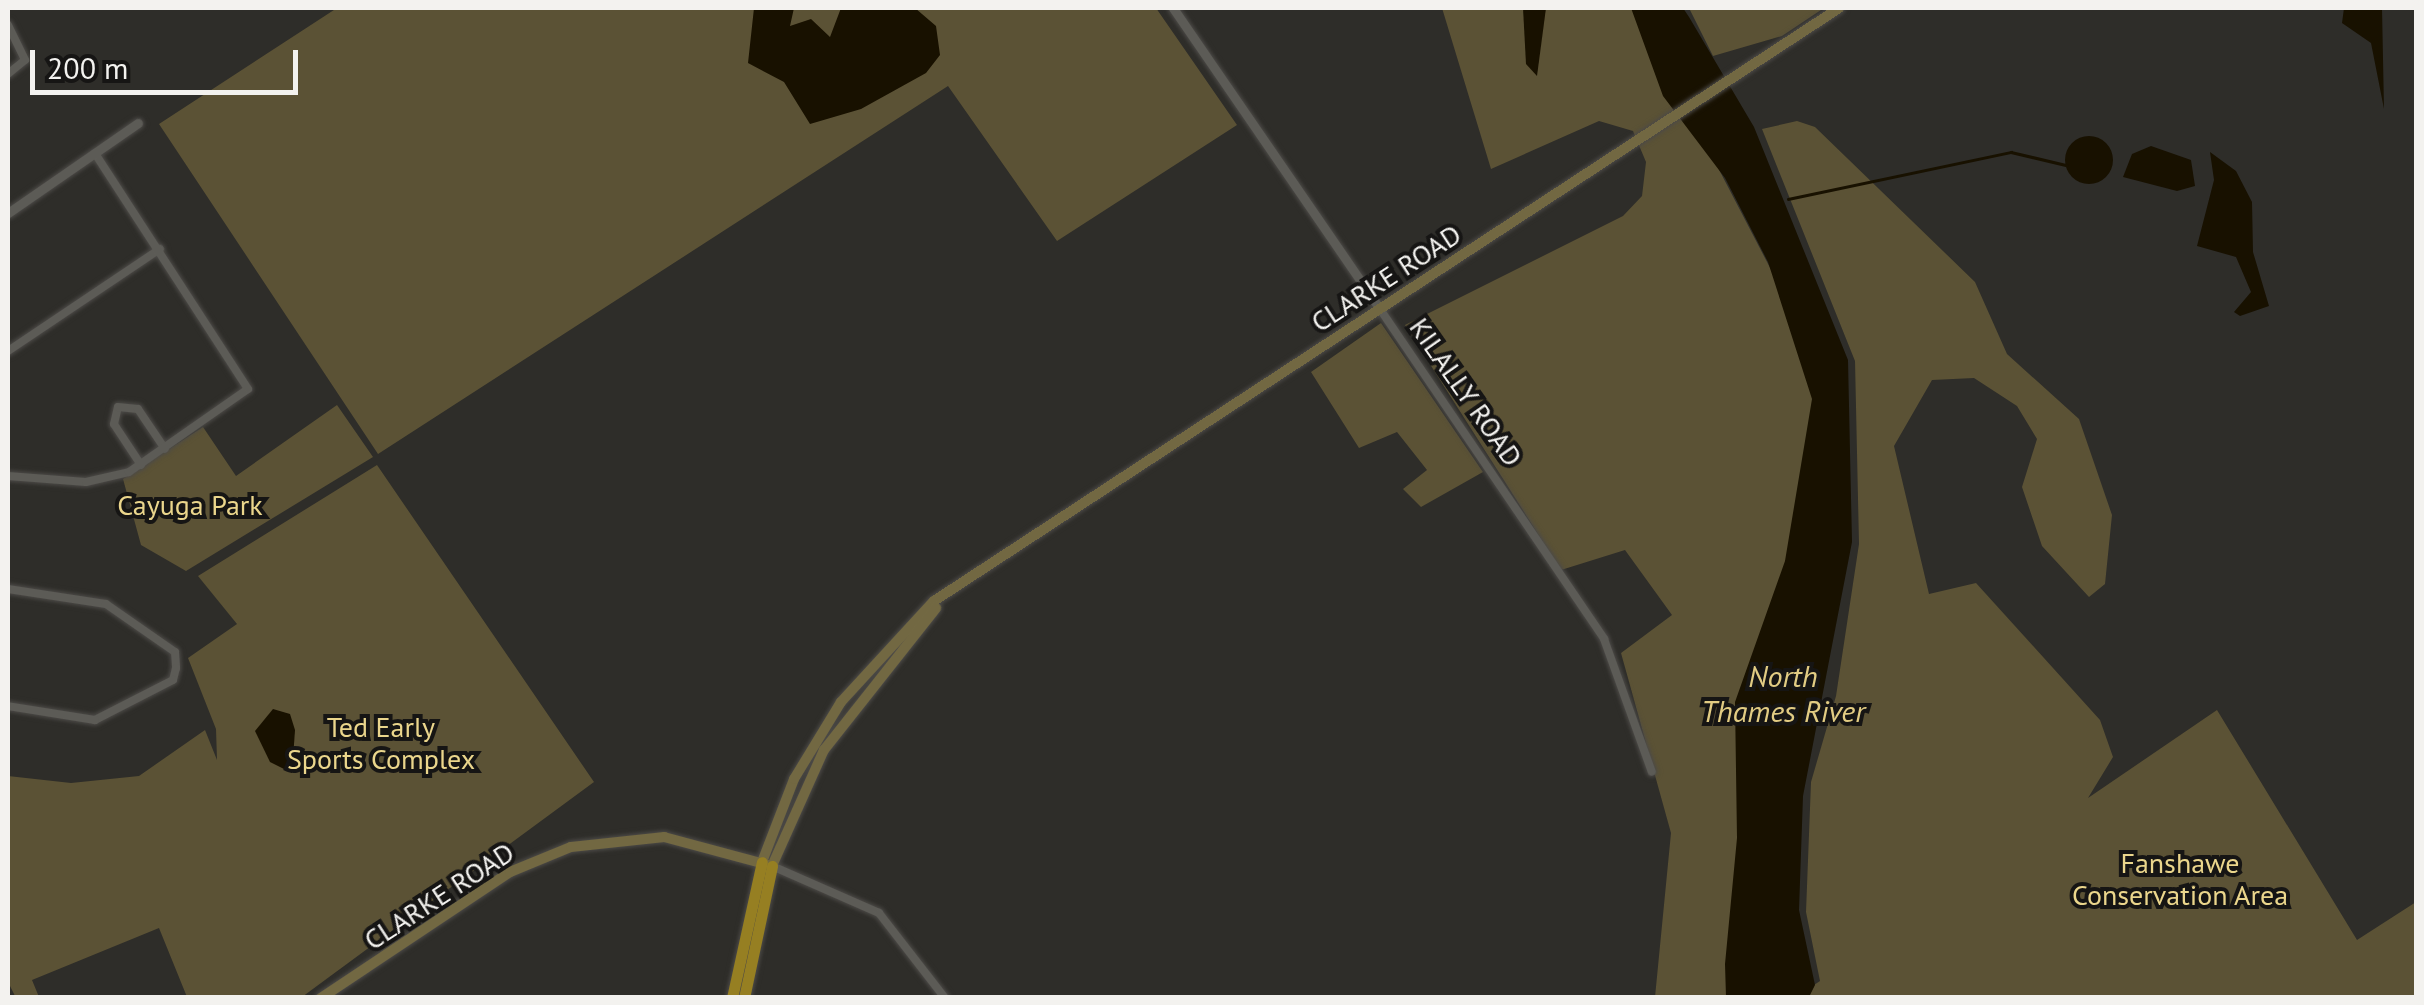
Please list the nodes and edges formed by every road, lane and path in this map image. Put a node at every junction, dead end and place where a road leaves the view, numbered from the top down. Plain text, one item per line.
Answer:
1 (1173, 8) edge
2 (1839, 8) edge
3 (8, 26) edge
4 (8, 74) edge
5 (138, 123) dead end
6 (94, 153) junction
7 (8, 214) edge
8 (160, 248) junction
9 (1380, 308) junction
10 (8, 351) edge
11 (165, 449) junction
12 (141, 464) junction
13 (8, 476) edge
14 (8, 589) edge
15 (8, 706) edge
16 (1652, 772) dead end
17 (767, 864) junction
18 (321, 998) edge
19 (732, 998) edge
20 (744, 998) edge
21 (945, 998) edge

1 - 9 street, KILALLY ROAD
2 - 9 main road, CLARKE ROAD
3 - 4 street
5 - 6 street
6 - 7 street
6 - 8 street
8 - 10 street
8 - 11 street
9 - 16 street, KILALLY ROAD
9 - 17 main road, CLARKE ROAD
11 - 12 street
11 - 12 street
12 - 13 street
14 - 15 street
17 - 18 main road, CLARKE ROAD
17 - 19 highway
17 - 20 highway
17 - 21 street

